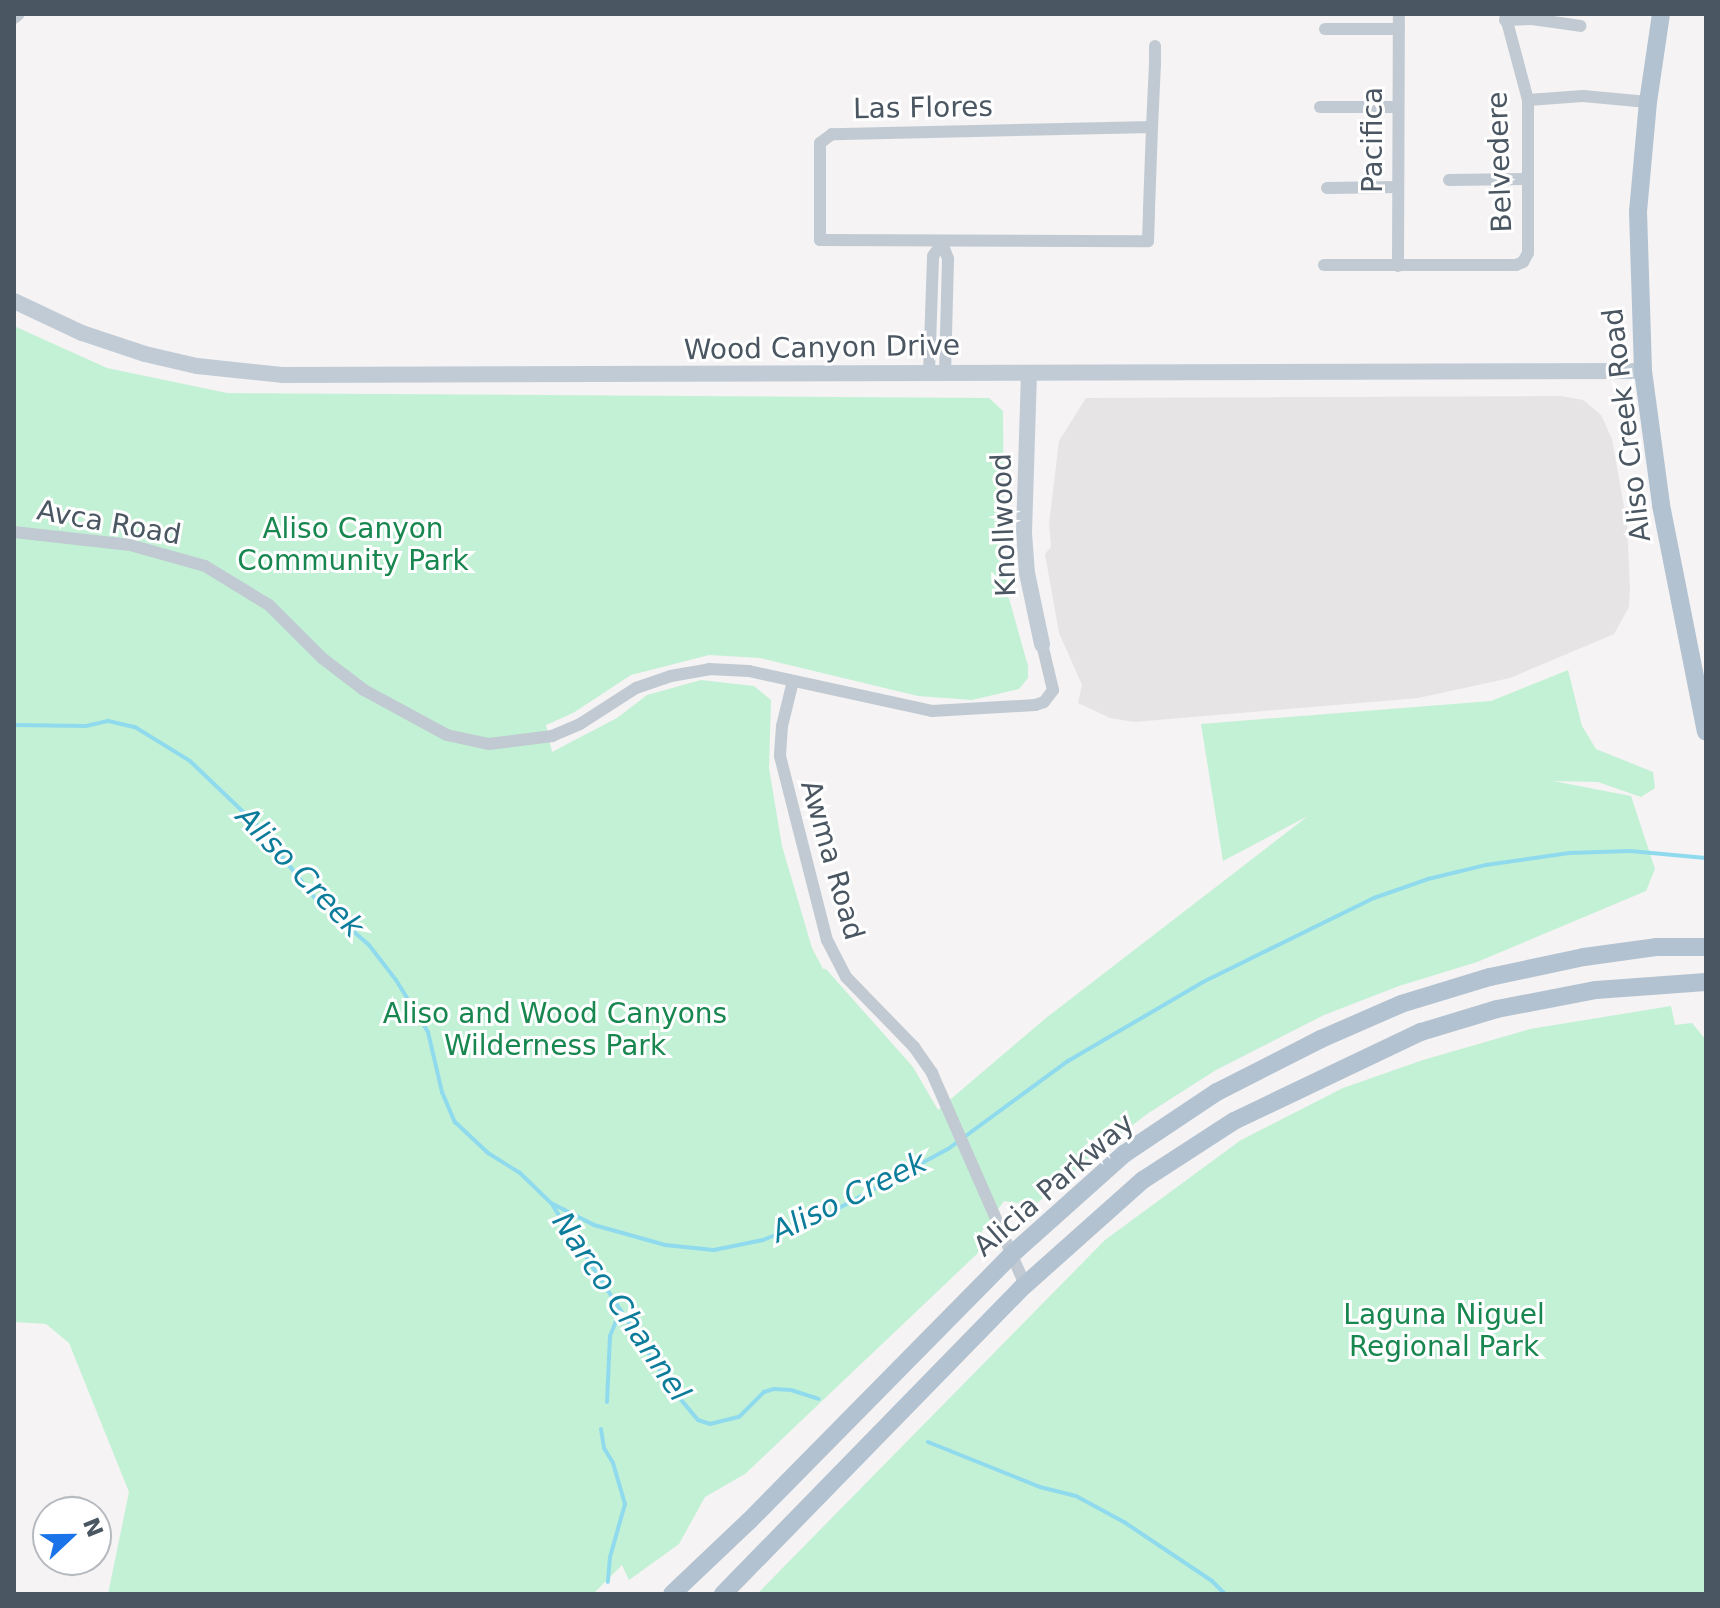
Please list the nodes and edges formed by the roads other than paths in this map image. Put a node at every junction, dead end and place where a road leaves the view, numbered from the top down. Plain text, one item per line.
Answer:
1 (19, 14) edge
2 (1399, 14) edge
3 (1661, 14) edge
4 (1505, 17) edge
5 (14, 18) edge
6 (1581, 26) dead end
7 (1325, 29) dead end
8 (1399, 29) junction
9 (1155, 46) dead end
10 (1528, 100) junction
11 (1648, 102) junction
12 (1320, 107) dead end
13 (1396, 107) junction
14 (1152, 127) junction
15 (1525, 179) junction
16 (1449, 180) dead end
17 (1397, 187) junction
18 (1327, 188) dead end
19 (942, 243) junction
20 (1324, 265) dead end
21 (1398, 266) junction
22 (14, 301) edge
23 (1643, 371) junction
24 (937, 373) junction
25 (1029, 373) junction
26 (14, 532) edge
27 (1042, 644) joint
28 (793, 681) junction
29 (1706, 732) edge
30 (1706, 947) edge
31 (1706, 982) edge
32 (1011, 1255) junction
33 (1025, 1285) junction
34 (672, 1594) edge
35 (723, 1594) edge

1 - 5 street
2 - 8 street, Pacifica
3 - 11 main road, Aliso Creek Road
4 - 6 street
4 - 10 street, Belvedere
7 - 8 street
8 - 13 street, Pacifica
9 - 14 street, Las Flores
10 - 11 street
10 - 15 street, Belvedere
11 - 23 main road, Aliso Creek Road
12 - 13 street
13 - 17 street, Pacifica
14 - 19 street, Las Flores
14 - 19 street, Las Flores
15 - 16 street
15 - 21 street, Belvedere
17 - 18 street
17 - 21 street, Pacifica
19 - 24 street
20 - 21 street
22 - 24 main road, Wood Canyon Drive
23 - 25 main road, Wood Canyon Drive
23 - 29 main road, Aliso Creek Road
24 - 25 main road, Wood Canyon Drive
25 - 27 main road, Knollwood
26 - 28 street, Avca Road
27 - 28 street, Knollwood
28 - 32 street, Awma Road
30 - 32 main road, Alicia Parkway
31 - 33 main road, Alicia Parkway
32 - 33 street, Awma Road
32 - 34 main road, Alicia Parkway
33 - 35 main road, Alicia Parkway

